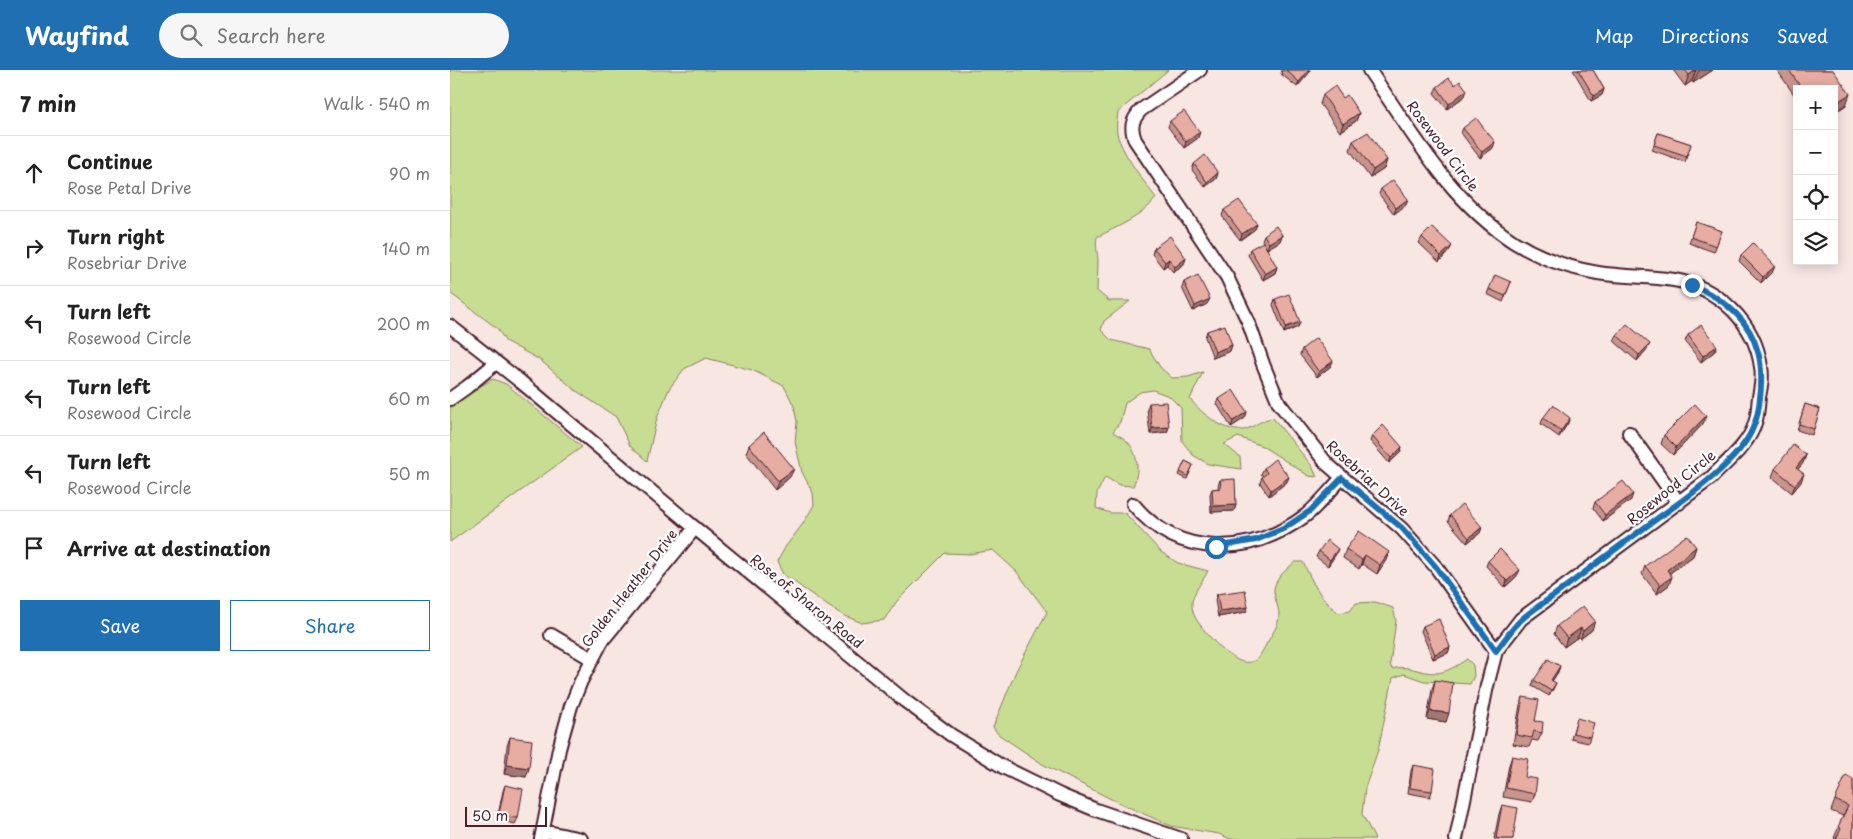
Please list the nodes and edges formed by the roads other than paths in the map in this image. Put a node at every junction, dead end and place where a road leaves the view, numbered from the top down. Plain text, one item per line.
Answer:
1 (1200, 70) edge
2 (1369, 70) edge
3 (450, 326) edge
4 (496, 363) junction
5 (450, 398) edge
6 (1629, 433) dead end
7 (1342, 478) junction
8 (1679, 503) junction
9 (1133, 504) dead end
10 (695, 528) junction
11 (551, 635) dead end
12 (1496, 651) junction
13 (592, 659) junction
14 (542, 835) edge
15 (581, 839) edge
16 (1181, 839) edge
17 (1456, 839) edge

1 - 7 street, Rosebriar Drive
2 - 8 street, Rosewood Circle
3 - 4 street, Rose of Sharon Road
4 - 5 street
4 - 10 street, Rose of Sharon Road
6 - 8 street
7 - 9 street
7 - 12 street, Rosebriar Drive
8 - 12 street, Rosewood Circle
10 - 13 street, Golden Heather Drive
10 - 16 street, Rose of Sharon Road
11 - 13 street
12 - 17 street
13 - 14 street, Golden Heather Drive
14 - 15 street

